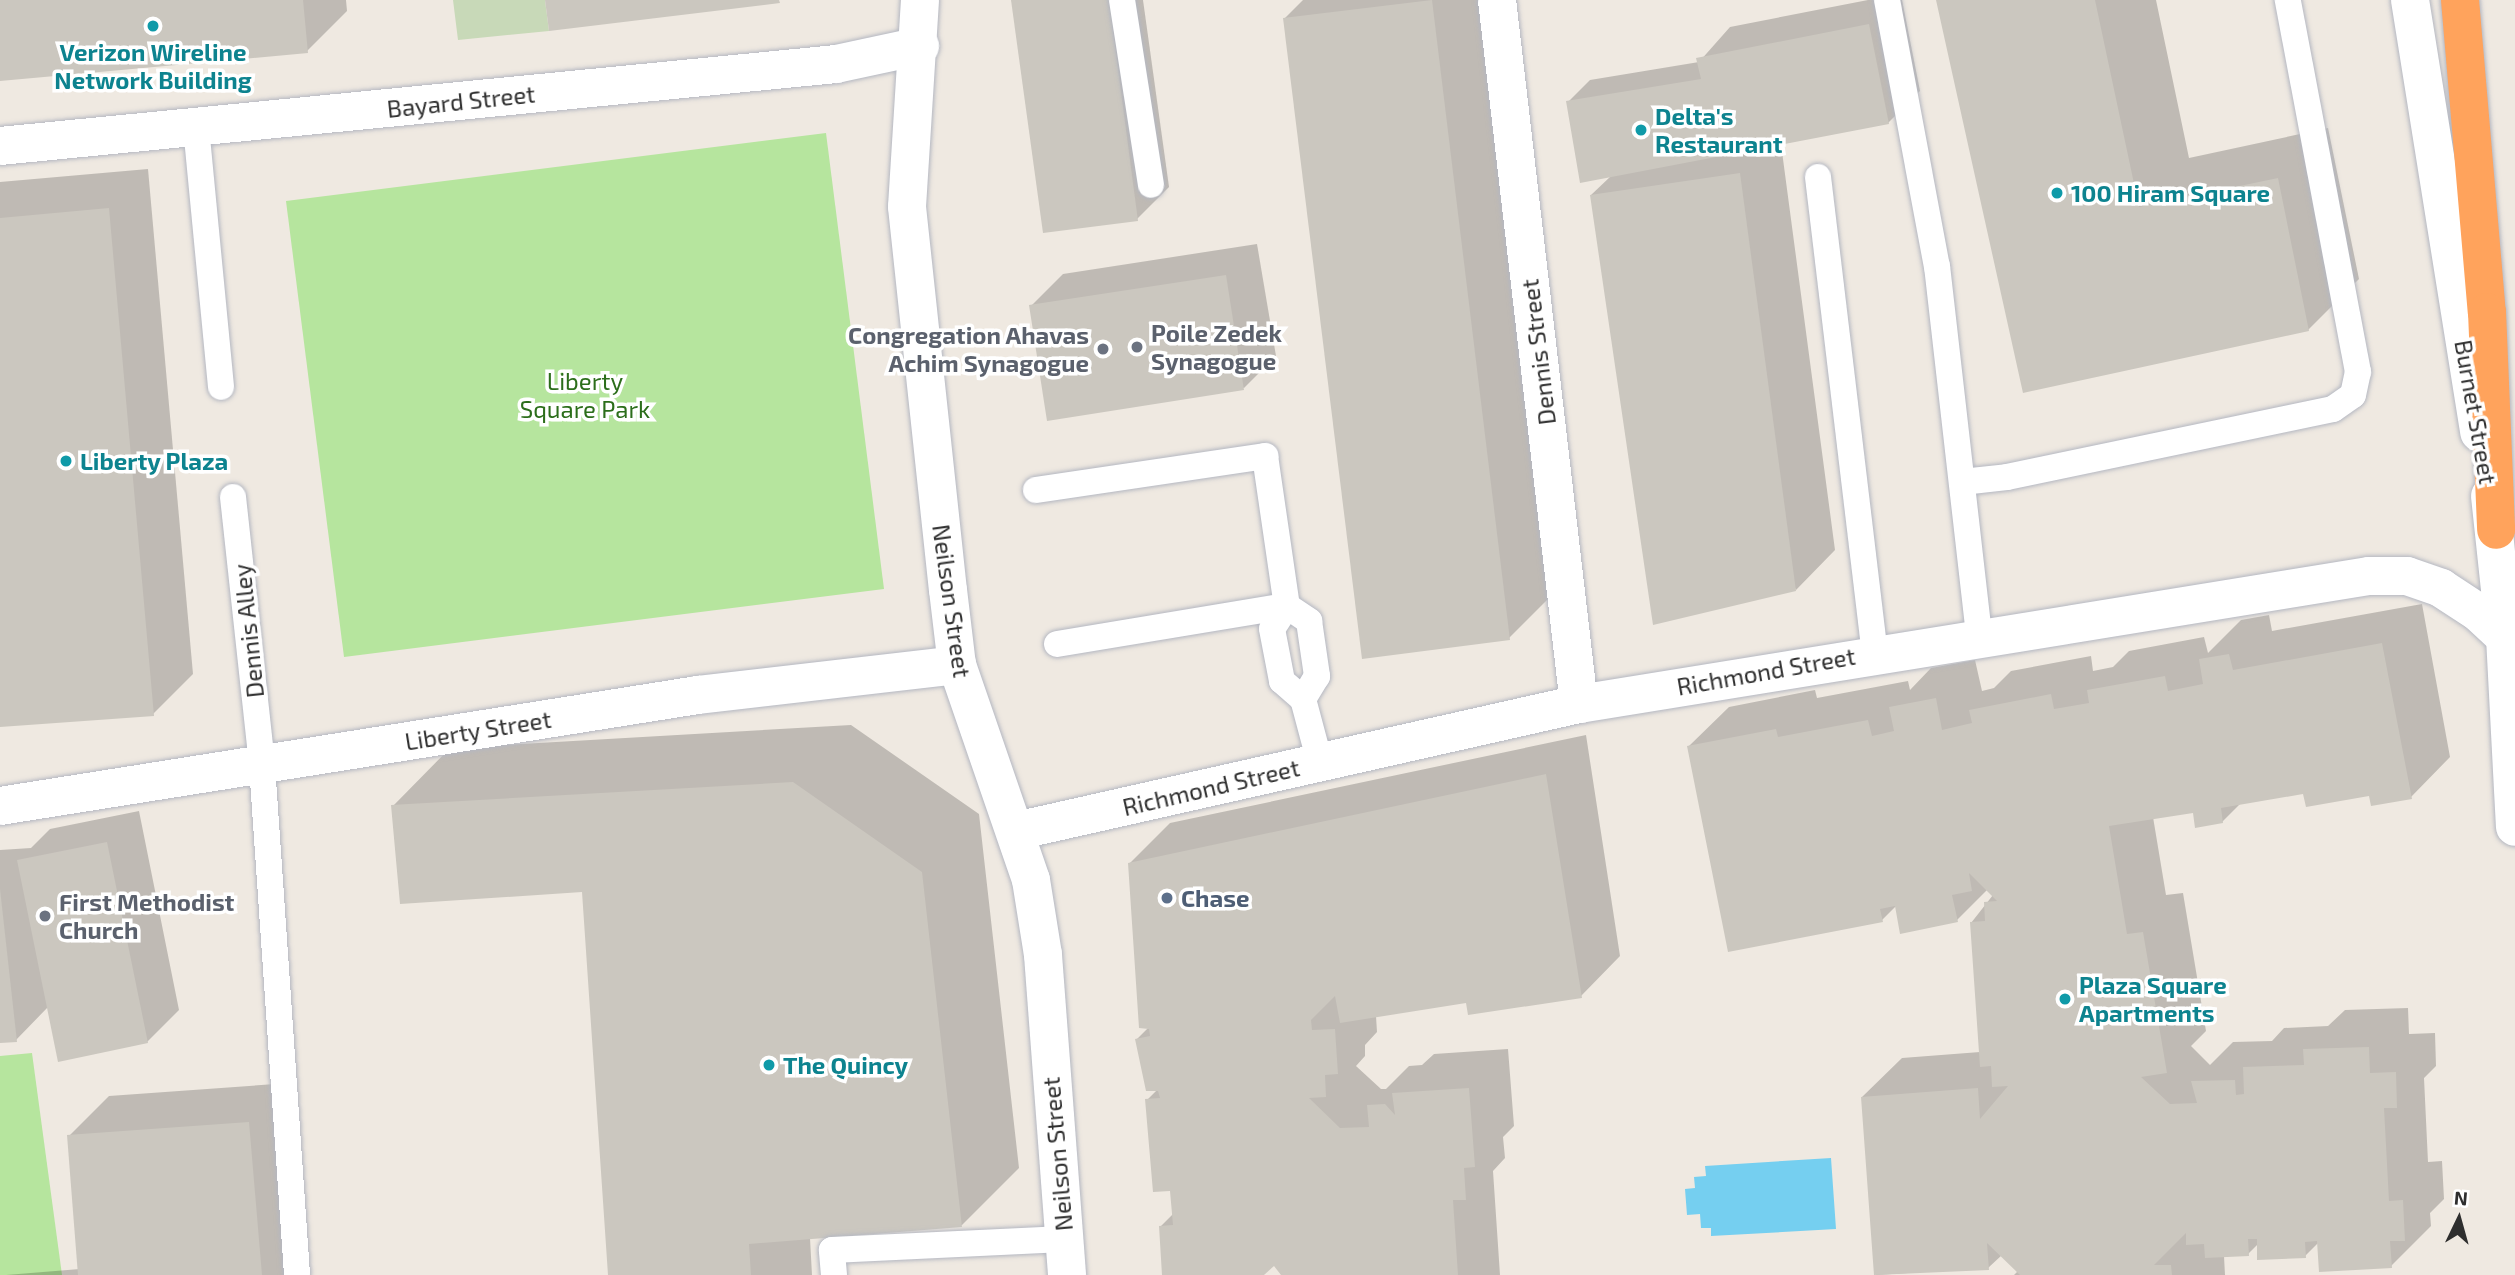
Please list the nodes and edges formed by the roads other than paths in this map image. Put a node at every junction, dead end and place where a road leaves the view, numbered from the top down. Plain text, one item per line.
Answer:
1 (920, 0) edge
2 (1122, 0) edge
3 (1497, 0) edge
4 (1887, 0) edge
5 (2288, 0) edge
6 (2410, 0) edge
7 (2460, 0) edge
8 (920, 47) junction
9 (196, 127) junction
10 (0, 146) edge
11 (1818, 177) dead end
12 (1151, 185) dead end
13 (221, 387) dead end
14 (1962, 482) junction
15 (1036, 490) dead end
16 (233, 497) dead end
17 (2496, 530) junction
18 (1287, 606) junction
19 (1979, 635) junction
20 (2505, 637) junction
21 (1057, 644) dead end
22 (1875, 653) junction
23 (957, 665) junction
24 (1303, 699) junction
25 (1579, 704) junction
26 (1320, 763) junction
27 (262, 765) junction
28 (0, 806) edge
29 (2515, 827) edge
30 (1016, 831) junction
31 (1065, 1257) edge
32 (297, 1275) edge
33 (834, 1275) edge

1 - 8 street, Neilson Street
2 - 12 lane
3 - 25 street, Dennis Street
4 - 14 lane
5 - 14 lane
6 - 17 street, Burnet Street
7 - 17 highway
8 - 9 street, Bayard Street
8 - 23 street, Neilson Street
9 - 10 street, Bayard Street
9 - 13 lane
11 - 22 lane
14 - 19 lane
15 - 18 lane
16 - 27 lane, Dennis Alley
17 - 20 street, Burnet Street
18 - 21 lane
18 - 24 lane
18 - 24 lane
19 - 20 street, Richmond Street
19 - 22 street, Richmond Street
20 - 29 street, Burnet Street
22 - 25 street, Richmond Street
23 - 27 street, Liberty Street
23 - 30 street, Neilson Street
24 - 26 lane
25 - 26 street, Richmond Street
26 - 30 street, Richmond Street
27 - 28 street, Liberty Street
27 - 32 lane, Dennis Alley
30 - 31 street, Neilson Street
31 - 33 lane

